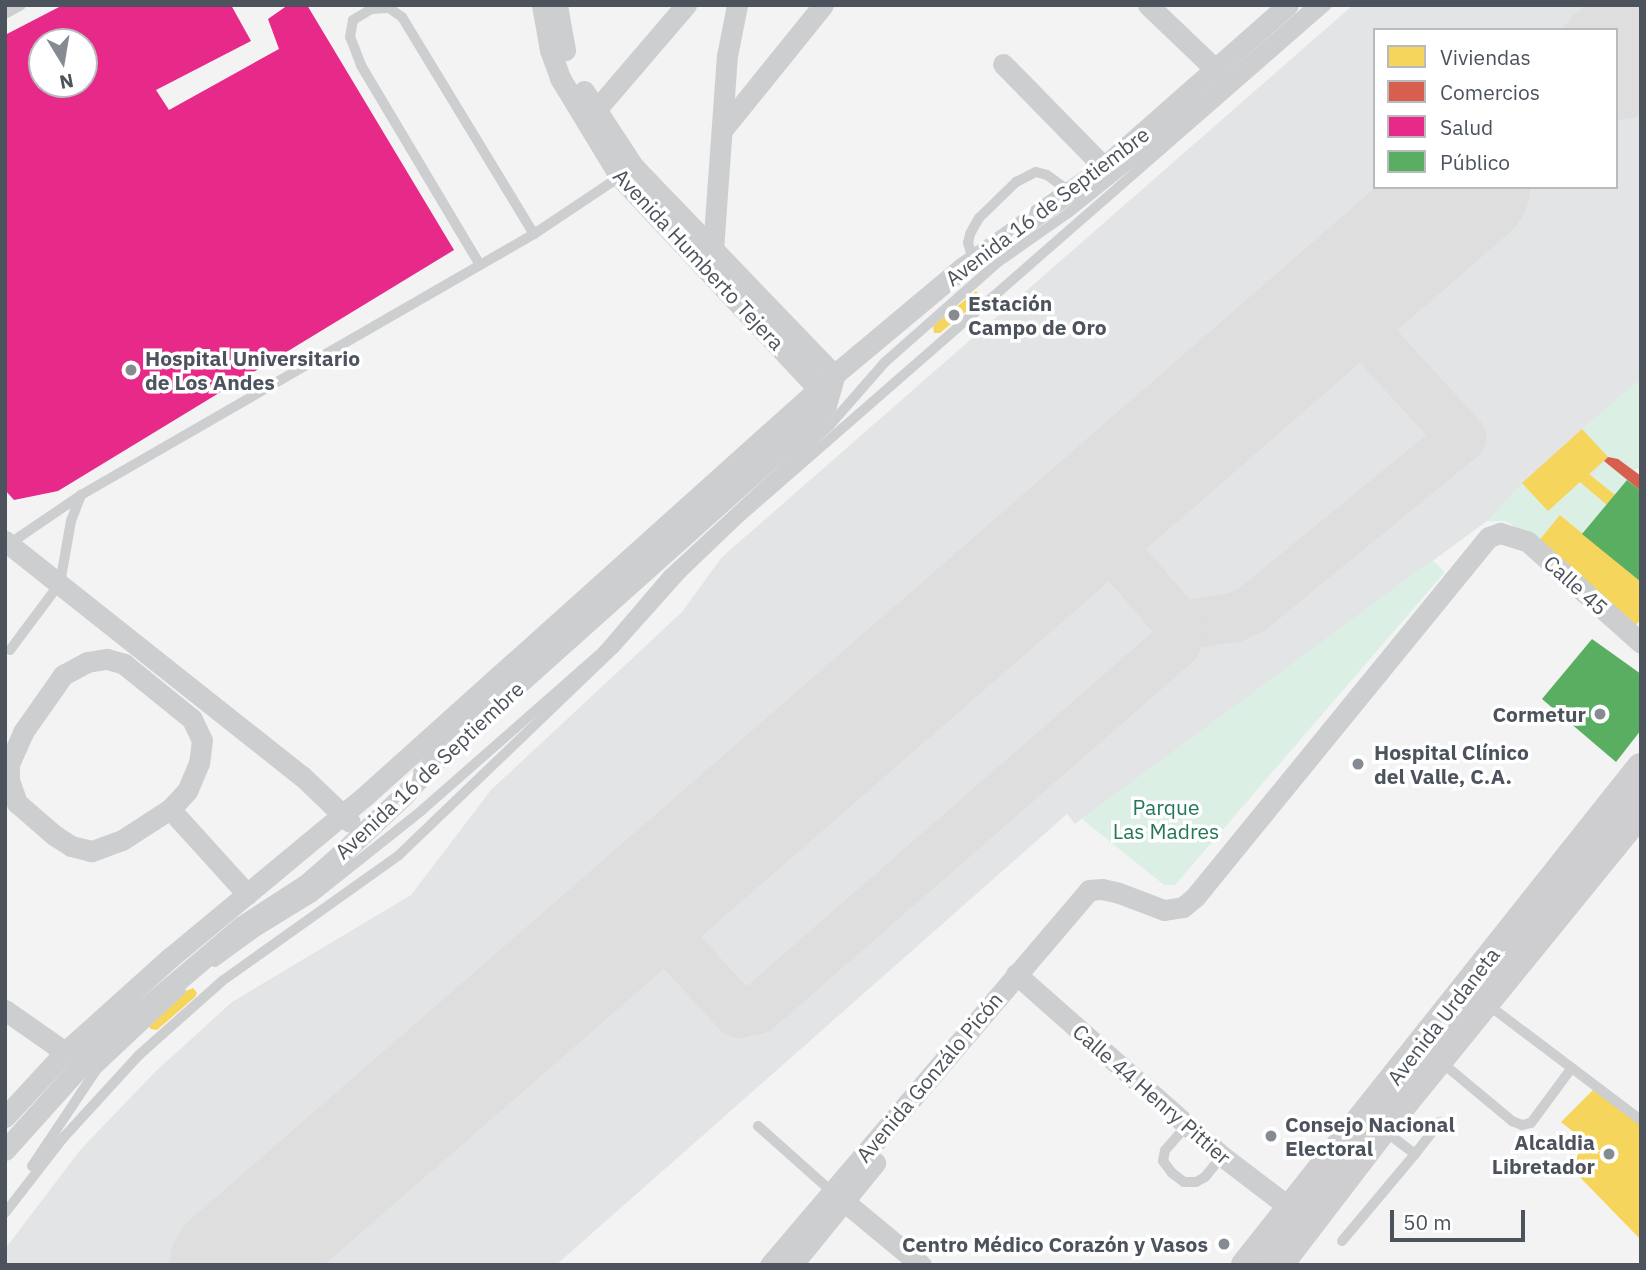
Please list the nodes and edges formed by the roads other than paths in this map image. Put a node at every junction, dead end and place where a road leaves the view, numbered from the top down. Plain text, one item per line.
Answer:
1 (21, 5) edge
2 (542, 5) edge
3 (557, 5) edge
4 (686, 5) edge
5 (737, 5) edge
6 (823, 5) edge
7 (1148, 5) edge
8 (1288, 5) edge
9 (1313, 5) edge
10 (1327, 5) edge
11 (5, 14) edge
12 (1003, 64) dead end
13 (1216, 70) junction
14 (591, 119) junction
15 (723, 129) junction
16 (1104, 167) junction
17 (626, 172) junction
18 (1070, 192) junction
19 (534, 234) junction
20 (713, 250) junction
21 (973, 260) junction
22 (481, 265) junction
23 (827, 383) junction
24 (81, 495) junction
25 (7, 542) edge
26 (60, 583) junction
27 (1637, 635) edge
28 (10, 650) dead end
29 (1641, 768) edge
30 (170, 809) junction
31 (1641, 810) edge
32 (342, 814) junction
33 (362, 835) junction
34 (1089, 890) joint
35 (247, 894) junction
36 (1020, 978) junction
37 (1484, 1002) junction
38 (5, 1010) edge
39 (65, 1052) junction
40 (1438, 1059) junction
41 (1571, 1069) junction
42 (5, 1117) edge
43 (1641, 1120) edge
44 (1440, 1122) dead end
45 (1187, 1125) junction
46 (758, 1126) dead end
47 (1382, 1129) junction
48 (5, 1150) edge
49 (1416, 1154) junction
50 (1222, 1156) junction
51 (838, 1197) junction
52 (5, 1202) edge
53 (5, 1213) edge
54 (1301, 1215) junction
55 (1342, 1241) dead end
56 (770, 1265) edge
57 (792, 1265) edge
58 (921, 1265) edge
59 (1246, 1265) edge
60 (1278, 1265) edge

1 - 11 lane
2 - 14 street, Avenida Humberto Tejera
3 - 14 street, Avenida Humberto Tejera
4 - 14 street
5 - 15 street
6 - 15 street
7 - 13 street
8 - 13 street, Avenida 16 de Septiembre
9 - 52 lane
10 - 53 lane
12 - 16 street
13 - 16 street, Avenida 16 de Septiembre
14 - 17 street, Avenida Humberto Tejera
15 - 20 street
16 - 18 street, Avenida 16 de Septiembre
17 - 19 lane
17 - 20 street, Avenida Humberto Tejera
17 - 23 street, Avenida Humberto Tejera
18 - 21 street, Avenida 16 de Septiembre
18 - 21 lane
19 - 22 lane
19 - 22 lane
20 - 23 street, Avenida Humberto Tejera
21 - 23 street, Avenida 16 de Septiembre
22 - 24 lane
23 - 32 street, Avenida 16 de Septiembre
23 - 33 street, Avenida 16 de Septiembre
24 - 25 lane
24 - 26 lane
25 - 26 street
26 - 28 lane
26 - 32 street
27 - 34 street, Calle 45
29 - 54 street, Avenida Urdaneta
30 - 30 street
30 - 35 street
31 - 37 street, Avenida Urdaneta
32 - 33 street
32 - 35 street, Avenida 16 de Septiembre
33 - 48 street, Avenida 16 de Septiembre
34 - 36 street, Avenida Gonzálo Picón
35 - 39 street, Avenida 16 de Septiembre
36 - 45 street, Calle 44 Henry Pittier
36 - 51 street, Avenida Gonzálo Picón
37 - 40 street, Avenida Urdaneta
37 - 41 lane
38 - 39 street
39 - 42 street, Avenida 16 de Septiembre
40 - 41 lane
40 - 47 street, Avenida Urdaneta
41 - 43 lane
44 - 49 lane
45 - 50 street, Calle 44 Henry Pittier
45 - 50 lane
46 - 51 lane
47 - 49 lane
47 - 54 street, Avenida Urdaneta
49 - 55 lane
50 - 54 street, Calle 44 Henry Pittier
51 - 56 street, Avenida Gonzálo Picón
51 - 57 street, Avenida Gonzálo Picón
51 - 58 street
54 - 59 street, Avenida Urdaneta
54 - 60 street, Avenida Urdaneta

